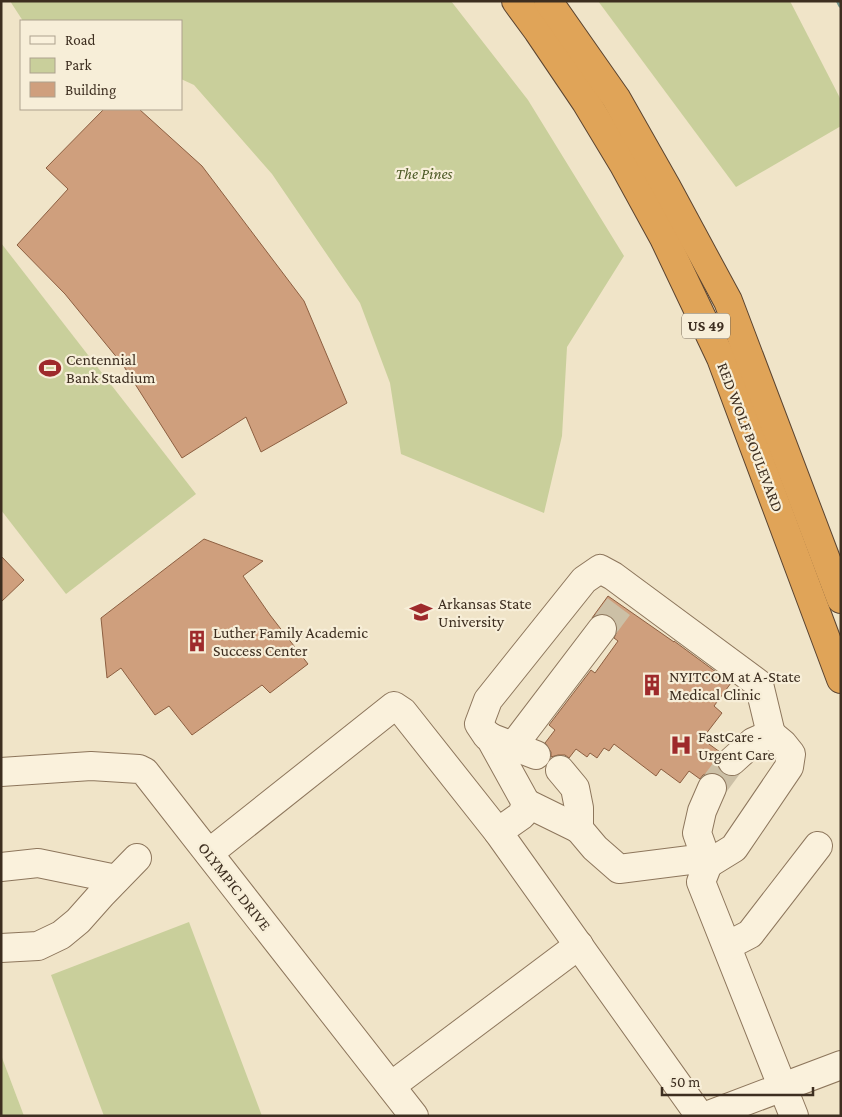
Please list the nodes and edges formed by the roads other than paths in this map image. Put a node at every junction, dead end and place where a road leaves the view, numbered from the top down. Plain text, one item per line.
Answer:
1 (516, 1) edge
2 (548, 1) edge
3 (841, 599) edge
4 (602, 628) tunnel mouth
5 (841, 679) edge
6 (770, 734) junction
7 (512, 746) junction
8 (732, 761) tunnel mouth
9 (560, 770) dead end
10 (1, 772) edge
11 (712, 788) tunnel mouth
12 (526, 803) junction
13 (579, 829) junction
14 (498, 832) junction
15 (818, 846) dead end
16 (209, 853) junction
17 (137, 858) dead end
18 (708, 864) junction
19 (1, 867) edge
20 (116, 879) junction
21 (579, 945) junction
22 (727, 946) junction
23 (1, 948) edge
24 (841, 1065) edge
25 (391, 1086) junction
26 (783, 1087) junction
27 (760, 1107) edge
28 (414, 1116) edge
29 (700, 1116) edge
30 (706, 1116) edge
31 (794, 1116) edge

1 - 5 highway, RED WOLF BOULEVARD / US 49
2 - 3 highway, RED WOLF BOULEVARD / US 49
4 - 7 street
6 - 7 street
6 - 8 street
6 - 18 street
7 - 12 street
9 - 13 street
10 - 16 street, OLYMPIC DRIVE
11 - 18 street
12 - 13 street
12 - 14 street
13 - 18 street
14 - 16 street
14 - 21 street
15 - 22 street
16 - 25 street, OLYMPIC DRIVE
17 - 20 street
18 - 22 street
19 - 20 street
20 - 23 street
21 - 25 street
21 - 29 street
22 - 26 street
24 - 26 street
25 - 28 street, OLYMPIC DRIVE
26 - 27 street
26 - 31 street
27 - 30 street

